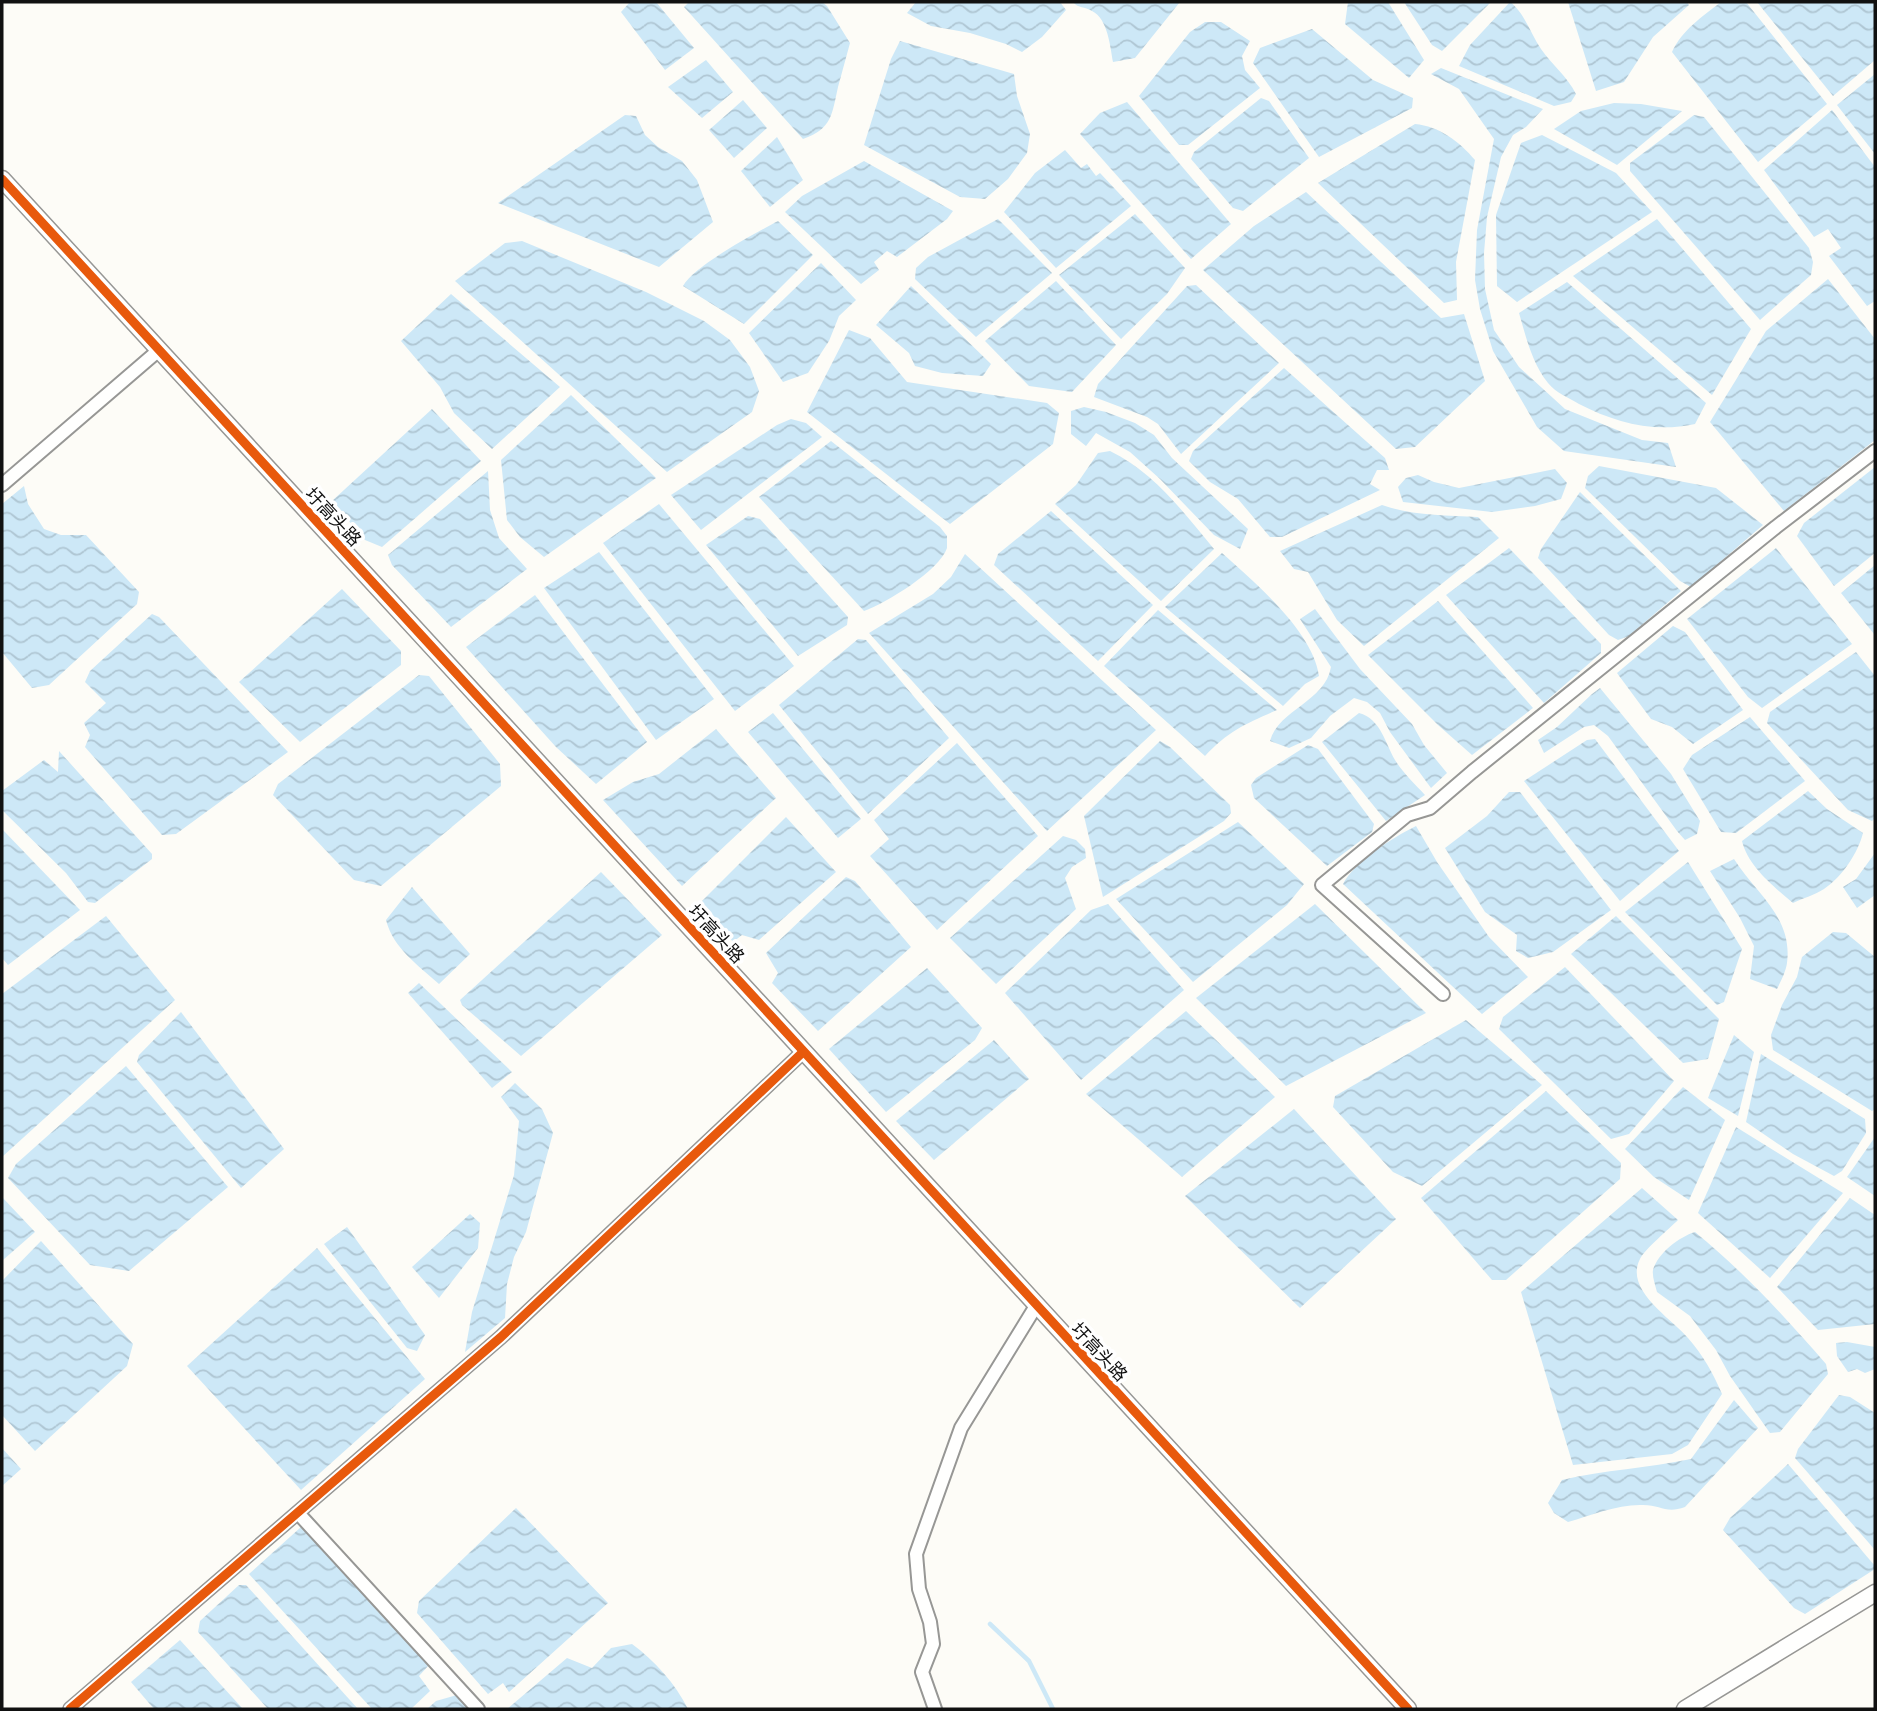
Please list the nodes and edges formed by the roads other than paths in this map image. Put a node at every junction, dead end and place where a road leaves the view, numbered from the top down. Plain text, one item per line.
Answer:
1 (2, 179) edge
2 (159, 351) junction
3 (1875, 451) edge
4 (2, 485) edge
5 (1443, 994) dead end
6 (803, 1052) junction
7 (1036, 1306) junction
8 (298, 1513) junction
9 (1875, 1593) edge
10 (70, 1709) edge
11 (478, 1709) edge
12 (934, 1709) edge
13 (1408, 1709) edge
14 (1685, 1709) edge

1 - 2 street, 圩高头路
2 - 4 street
2 - 6 street, 圩高头路
3 - 5 street
6 - 7 street, 圩高头路
6 - 8 street
7 - 12 street
7 - 13 street, 圩高头路
8 - 10 street
8 - 11 street
9 - 14 street

